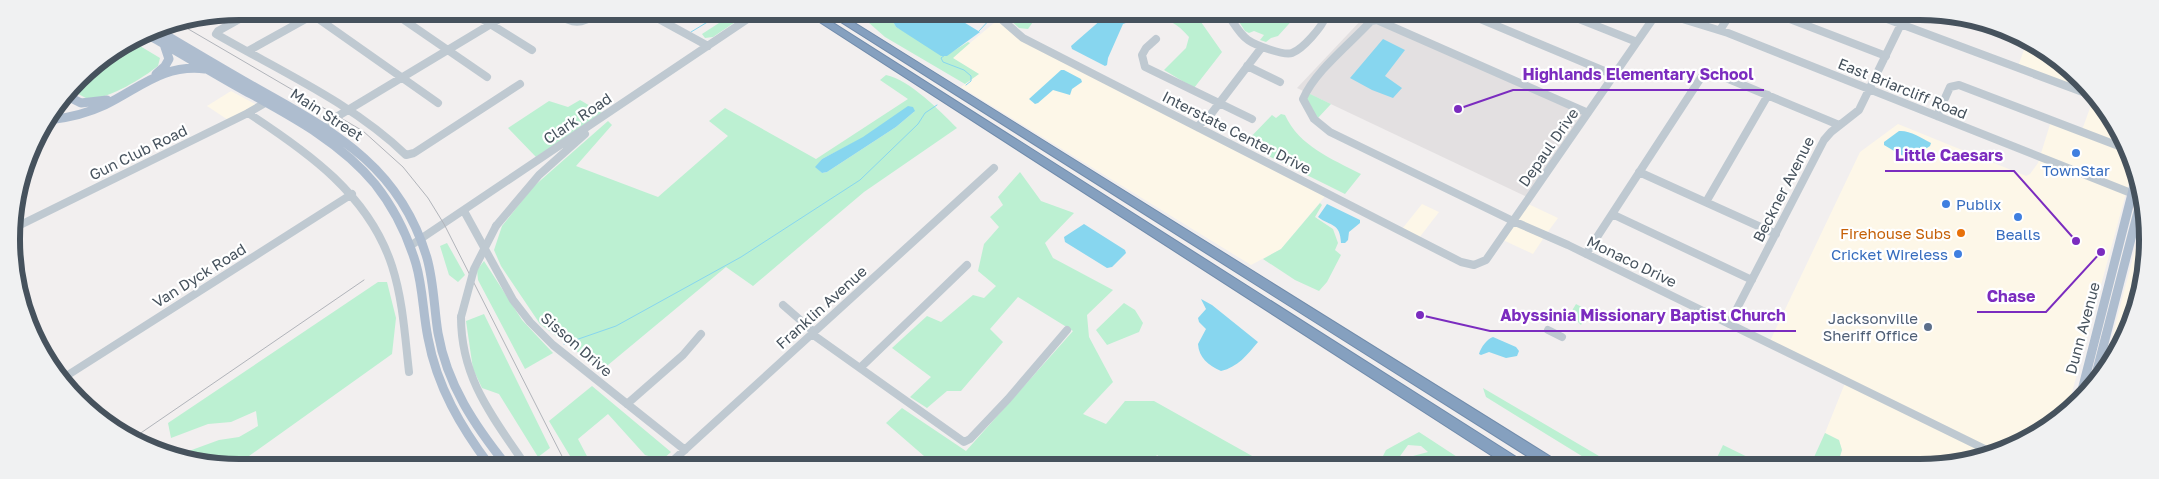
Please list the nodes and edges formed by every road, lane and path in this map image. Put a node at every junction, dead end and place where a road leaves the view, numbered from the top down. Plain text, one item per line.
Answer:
1 (237, 20) edge
2 (304, 20) edge
3 (326, 20) edge
4 (403, 20) edge
5 (484, 20) edge
6 (497, 20) edge
7 (568, 20) edge
8 (587, 20) edge
9 (661, 20) edge
10 (746, 20) edge
11 (822, 20) edge
12 (843, 20) edge
13 (1004, 20) edge
14 (1231, 20) edge
15 (1324, 20) edge
16 (1483, 20) edge
17 (1582, 20) edge
18 (1652, 20) edge
19 (1686, 20) edge
20 (1726, 20) edge
21 (1792, 20) edge
22 (1890, 20) edge
23 (490, 24) junction
24 (1901, 24) junction
25 (1720, 30) junction
26 (163, 34) edge
27 (154, 38) edge
28 (1156, 39) dead end
29 (1637, 42) junction
30 (164, 44) junction
31 (708, 46) junction
32 (1262, 47) junction
33 (447, 50) junction
34 (532, 50) dead end
35 (248, 51) junction
36 (193, 55) junction
37 (1886, 56) junction
38 (1247, 66) junction
39 (212, 71) junction
40 (1614, 75) junction
41 (156, 76) junction
42 (401, 77) junction
43 (487, 77) dead end
44 (1280, 82) dead end
45 (520, 84) dead end
46 (1869, 89) junction
47 (2082, 92) edge
48 (1768, 95) junction
49 (70, 99) edge
50 (270, 100) junction
51 (438, 104) dead end
52 (1218, 104) junction
53 (347, 109) junction
54 (1588, 112) junction
55 (248, 113) junction
56 (606, 116) junction
57 (1937, 116) junction
58 (56, 119) edge
59 (1252, 119) dead end
60 (322, 125) junction
61 (1839, 125) junction
62 (1197, 127) junction
63 (314, 131) junction
64 (2118, 146) edge
65 (994, 168) dead end
66 (1639, 172) junction
67 (352, 194) junction
68 (2134, 195) edge
69 (1706, 202) junction
70 (2136, 203) edge
71 (2136, 204) edge
72 (464, 211) junction
73 (1612, 214) junction
74 (1513, 221) junction
75 (20, 225) edge
76 (1776, 234) junction
77 (420, 240) junction
78 (410, 246) junction
79 (1586, 254) junction
80 (967, 265) dead end
81 (1474, 265) joint
82 (1752, 280) junction
83 (783, 305) dead end
84 (1729, 324) junction
85 (1067, 330) dead end
86 (1548, 330) dead end
87 (813, 333) junction
88 (701, 334) dead end
89 (1562, 337) dead end
90 (860, 368) junction
91 (2097, 368) edge
92 (409, 372) dead end
93 (67, 376) edge
94 (2084, 385) edge
95 (627, 404) junction
96 (1985, 449) edge
97 (684, 450) junction
98 (485, 459) edge
99 (502, 459) edge
100 (521, 459) edge
101 (674, 459) edge
102 (1508, 459) edge
103 (1543, 459) edge

1 - 35 street
2 - 35 street
3 - 42 street
4 - 33 street
5 - 23 street
6 - 23 street
7 - 8 street
9 - 31 street
10 - 31 street, Clark Road
11 - 102 highway
12 - 103 highway
13 - 62 street, Interstate Center Drive
14 - 32 street
15 - 32 street
16 - 40 street
17 - 29 street
18 - 29 street, Depaul Drive
19 - 25 street, East Briarcliff Road
20 - 25 street
21 - 37 street
22 - 24 street
23 - 33 street
23 - 34 street
24 - 37 street, Beckner Avenue
24 - 47 street
25 - 46 street, East Briarcliff Road
26 - 36 main road, Main Street
27 - 30 main road, Main Street
28 - 52 street
29 - 40 street, Depaul Drive
30 - 36 main road, Main Street
30 - 41 main road
31 - 56 street, Clark Road
32 - 38 street
33 - 42 street
33 - 43 street
35 - 53 street
36 - 39 main road, Main Street
36 - 41 main road
36 - 50 main road, Main Street
37 - 46 street, Beckner Avenue
38 - 44 street
38 - 52 street
39 - 41 main road
39 - 50 main road, Main Street
40 - 54 street, Depaul Drive
41 - 49 main road
41 - 58 main road
42 - 51 street
42 - 53 street
45 - 53 street
46 - 57 street, East Briarcliff Road
46 - 61 street, Beckner Avenue
48 - 61 street
48 - 66 street
48 - 69 street
50 - 55 street, Gun Club Road
50 - 60 main road, Main Street
50 - 63 main road, Main Street
52 - 59 street
52 - 62 street
53 - 60 street
54 - 74 street, Depaul Drive
54 - 74 street, Monaco Drive
55 - 67 street
55 - 75 street, Gun Club Road
56 - 72 street, Clark Road
56 - 100 street, bridge
57 - 64 street
57 - 68 street, East Briarcliff Road
60 - 63 street
60 - 77 main road, Main Street
61 - 76 street, Beckner Avenue
62 - 81 street, Interstate Center Drive
63 - 78 main road, Main Street
65 - 87 street, Franklin Avenue
66 - 69 street
66 - 73 street
67 - 92 street
67 - 93 street, Van Dyck Road
69 - 76 street
70 - 94 main road, Dunn Avenue
71 - 91 main road, Dunn Avenue
72 - 77 street, Clark Road
72 - 95 street, Sisson Drive
73 - 79 street
73 - 82 street
74 - 79 street, Monaco Drive
74 - 81 street, Depaul Drive
76 - 82 street, Beckner Avenue
77 - 78 street, Clark Road
77 - 99 main road, Main Street
78 - 98 main road, Main Street
79 - 84 street, Monaco Drive
80 - 90 street
82 - 84 street, Beckner Avenue
83 - 87 street
84 - 96 street, Monaco Drive
85 - 90 street
86 - 89 street
87 - 90 street
87 - 97 street, Franklin Avenue
88 - 95 street
95 - 97 street, Sisson Drive
97 - 101 street, Franklin Avenue

